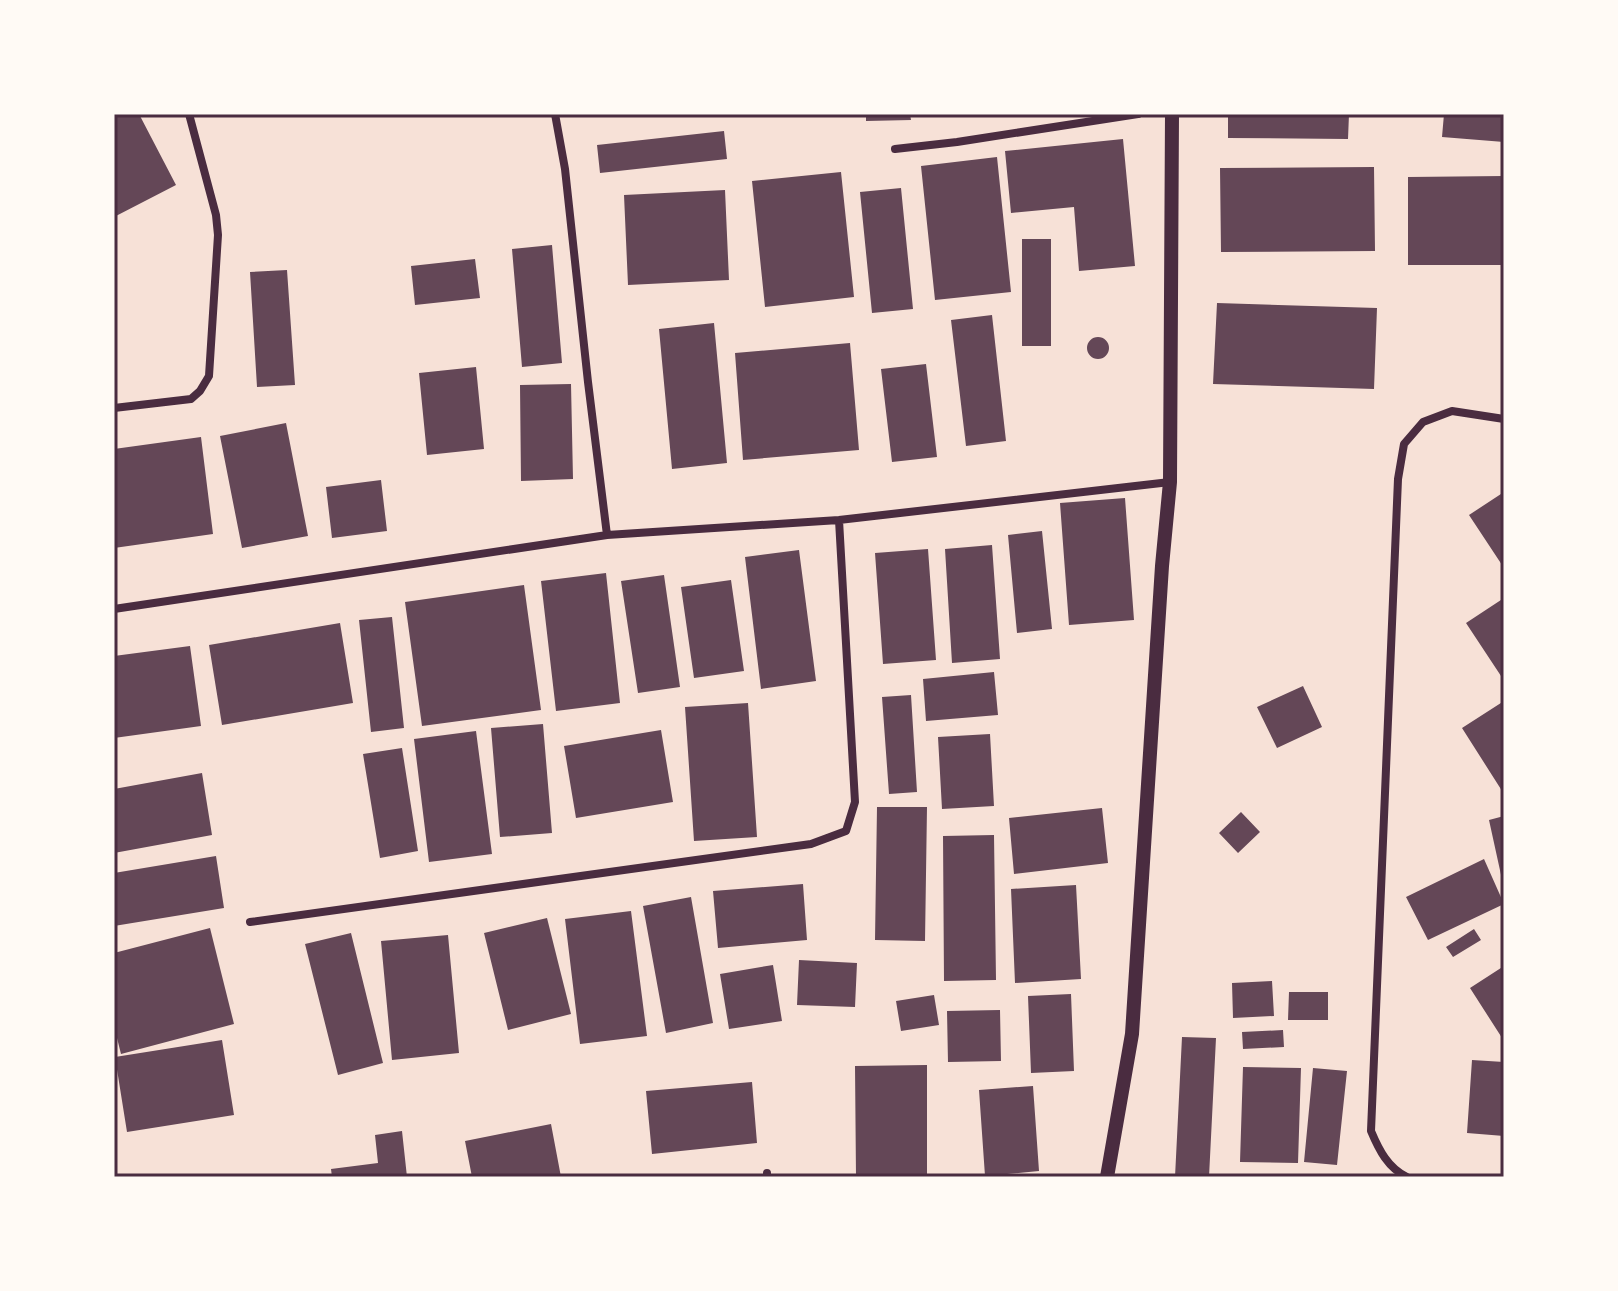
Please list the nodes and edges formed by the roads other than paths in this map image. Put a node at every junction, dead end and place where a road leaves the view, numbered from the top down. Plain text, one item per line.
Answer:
1 (189, 114) edge
2 (555, 114) edge
3 (1138, 114) edge
4 (1172, 114) edge
5 (895, 149) dead end
6 (114, 408) edge
7 (1504, 419) edge
8 (1170, 482) junction
9 (839, 520) junction
10 (607, 535) junction
11 (114, 609) edge
12 (250, 922) dead end
13 (1107, 1177) edge
14 (1407, 1177) edge

1 - 6 street
2 - 10 street
3 - 5 street
4 - 8 street
7 - 14 street
8 - 9 street
8 - 13 street
9 - 10 street
9 - 12 street
10 - 11 street

